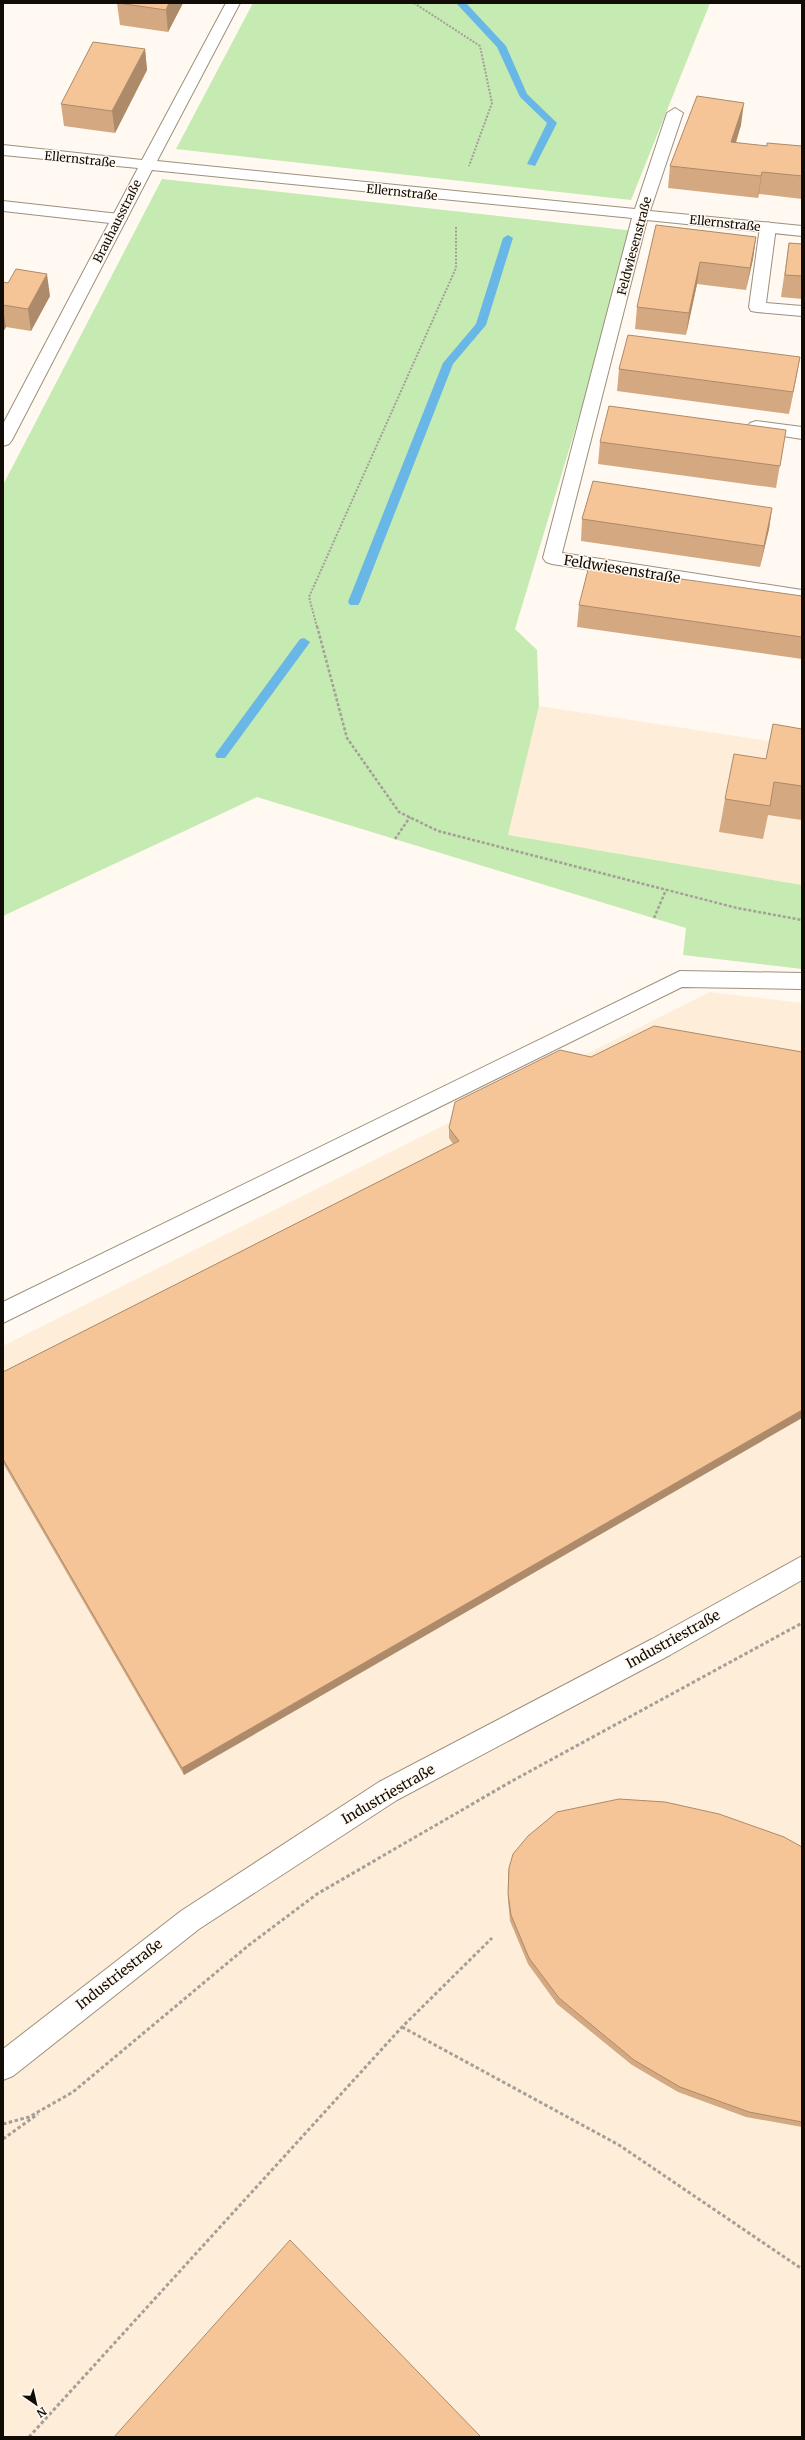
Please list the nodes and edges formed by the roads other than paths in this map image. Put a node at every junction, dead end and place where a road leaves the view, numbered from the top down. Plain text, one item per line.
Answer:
1 (233, 3) edge
2 (674, 114) dead end
3 (3, 150) edge
4 (145, 165) junction
5 (3, 206) edge
6 (641, 214) junction
7 (119, 219) junction
8 (768, 228) junction
9 (802, 231) edge
10 (802, 311) edge
11 (740, 424) edge
12 (802, 433) edge
13 (3, 440) edge
14 (802, 596) edge
15 (802, 982) edge
16 (3, 1313) edge
17 (802, 1566) edge
18 (3, 2066) edge

1 - 4 street, Brauhausstraße
2 - 6 street, Feldwiesenstraße
3 - 4 street, Ellernstraße
4 - 6 street, Ellernstraße
4 - 7 street, Brauhausstraße
5 - 7 street
6 - 8 street, Ellernstraße
6 - 14 street, Feldwiesenstraße
7 - 13 street, Brauhausstraße
8 - 9 street, Ellernstraße
8 - 10 street
11 - 12 street
15 - 16 street
17 - 18 street, Industriestraße

